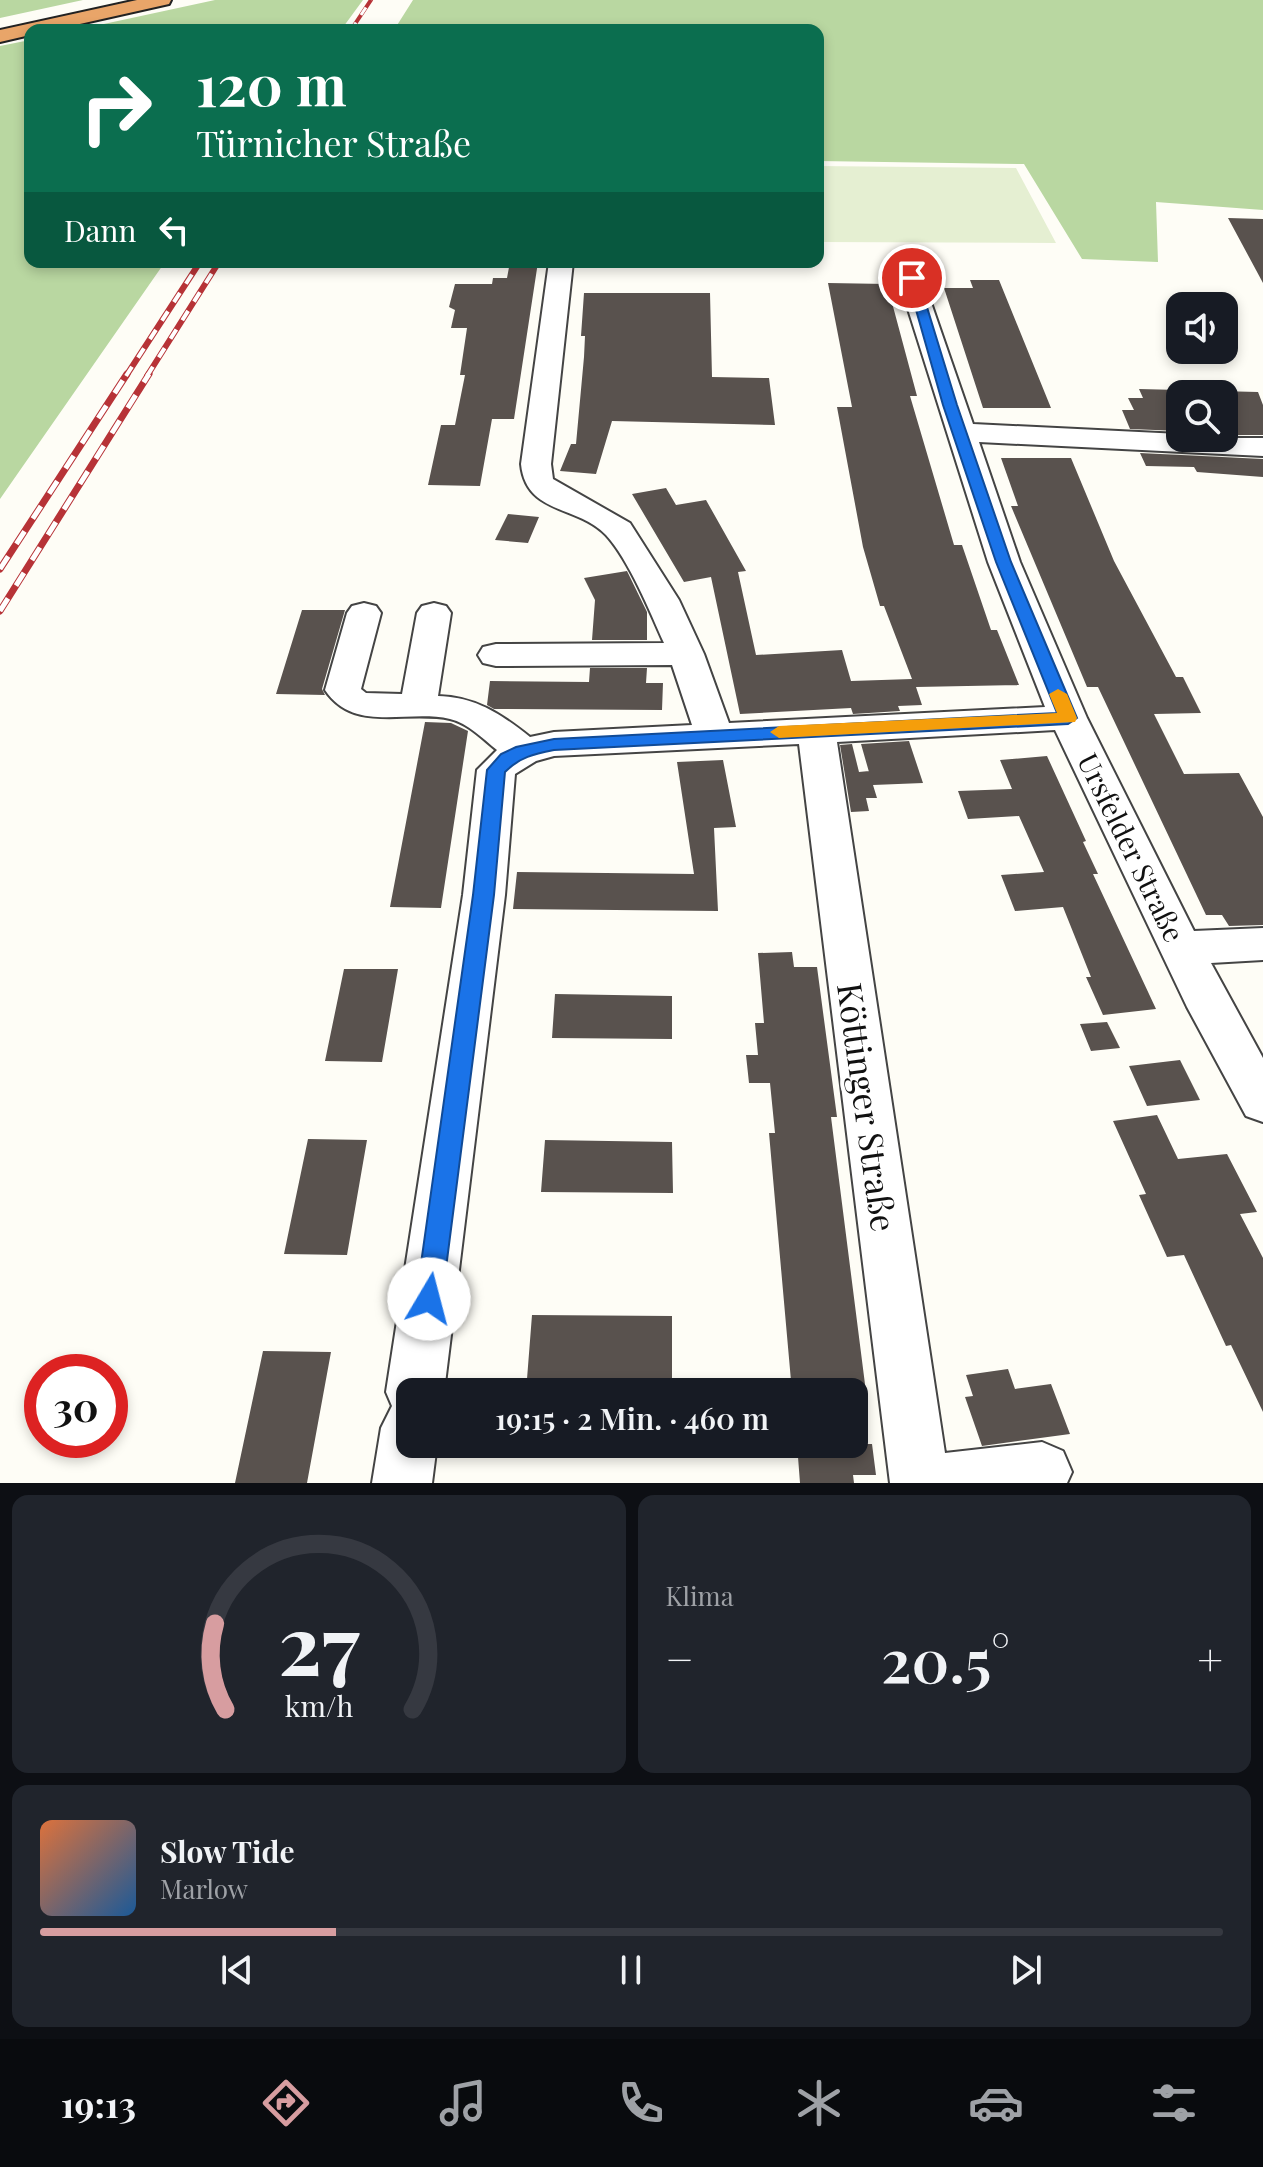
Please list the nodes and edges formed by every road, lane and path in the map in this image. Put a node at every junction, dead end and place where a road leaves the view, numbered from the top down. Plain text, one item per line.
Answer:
1 (125, 0) edge
2 (162, 0) edge
3 (54, 24) edge
4 (0, 27) edge
5 (24, 31) edge
6 (0, 36) edge
7 (560, 268) edge
8 (907, 268) dead end
9 (960, 432) junction
10 (1263, 447) edge
11 (364, 613) dead end
12 (434, 613) dead end
13 (686, 654) junction
14 (496, 655) dead end
15 (418, 706) junction
16 (1068, 718) junction
17 (816, 730) junction
18 (714, 735) junction
19 (522, 751) junction
20 (1263, 944) edge
21 (1182, 948) junction
22 (1263, 1102) edge
23 (417, 1378) edge
24 (406, 1458) edge
25 (1042, 1472) dead end
26 (402, 1483) edge
27 (920, 1483) edge
28 (942, 1483) edge

1 - 4 highway
2 - 3 highway
5 - 6 highway
7 - 13 street
8 - 9 street, Ursfelder Straße
9 - 10 street
9 - 16 street, Ursfelder Straße
11 - 15 street
12 - 15 street
13 - 14 street
13 - 18 street
15 - 19 street
16 - 17 street
16 - 21 street, Ursfelder Straße
17 - 18 street
17 - 27 street, Köttinger Straße
18 - 19 street
19 - 23 street
20 - 21 street
21 - 22 street, Ursfelder Straße
24 - 26 street
25 - 28 street

